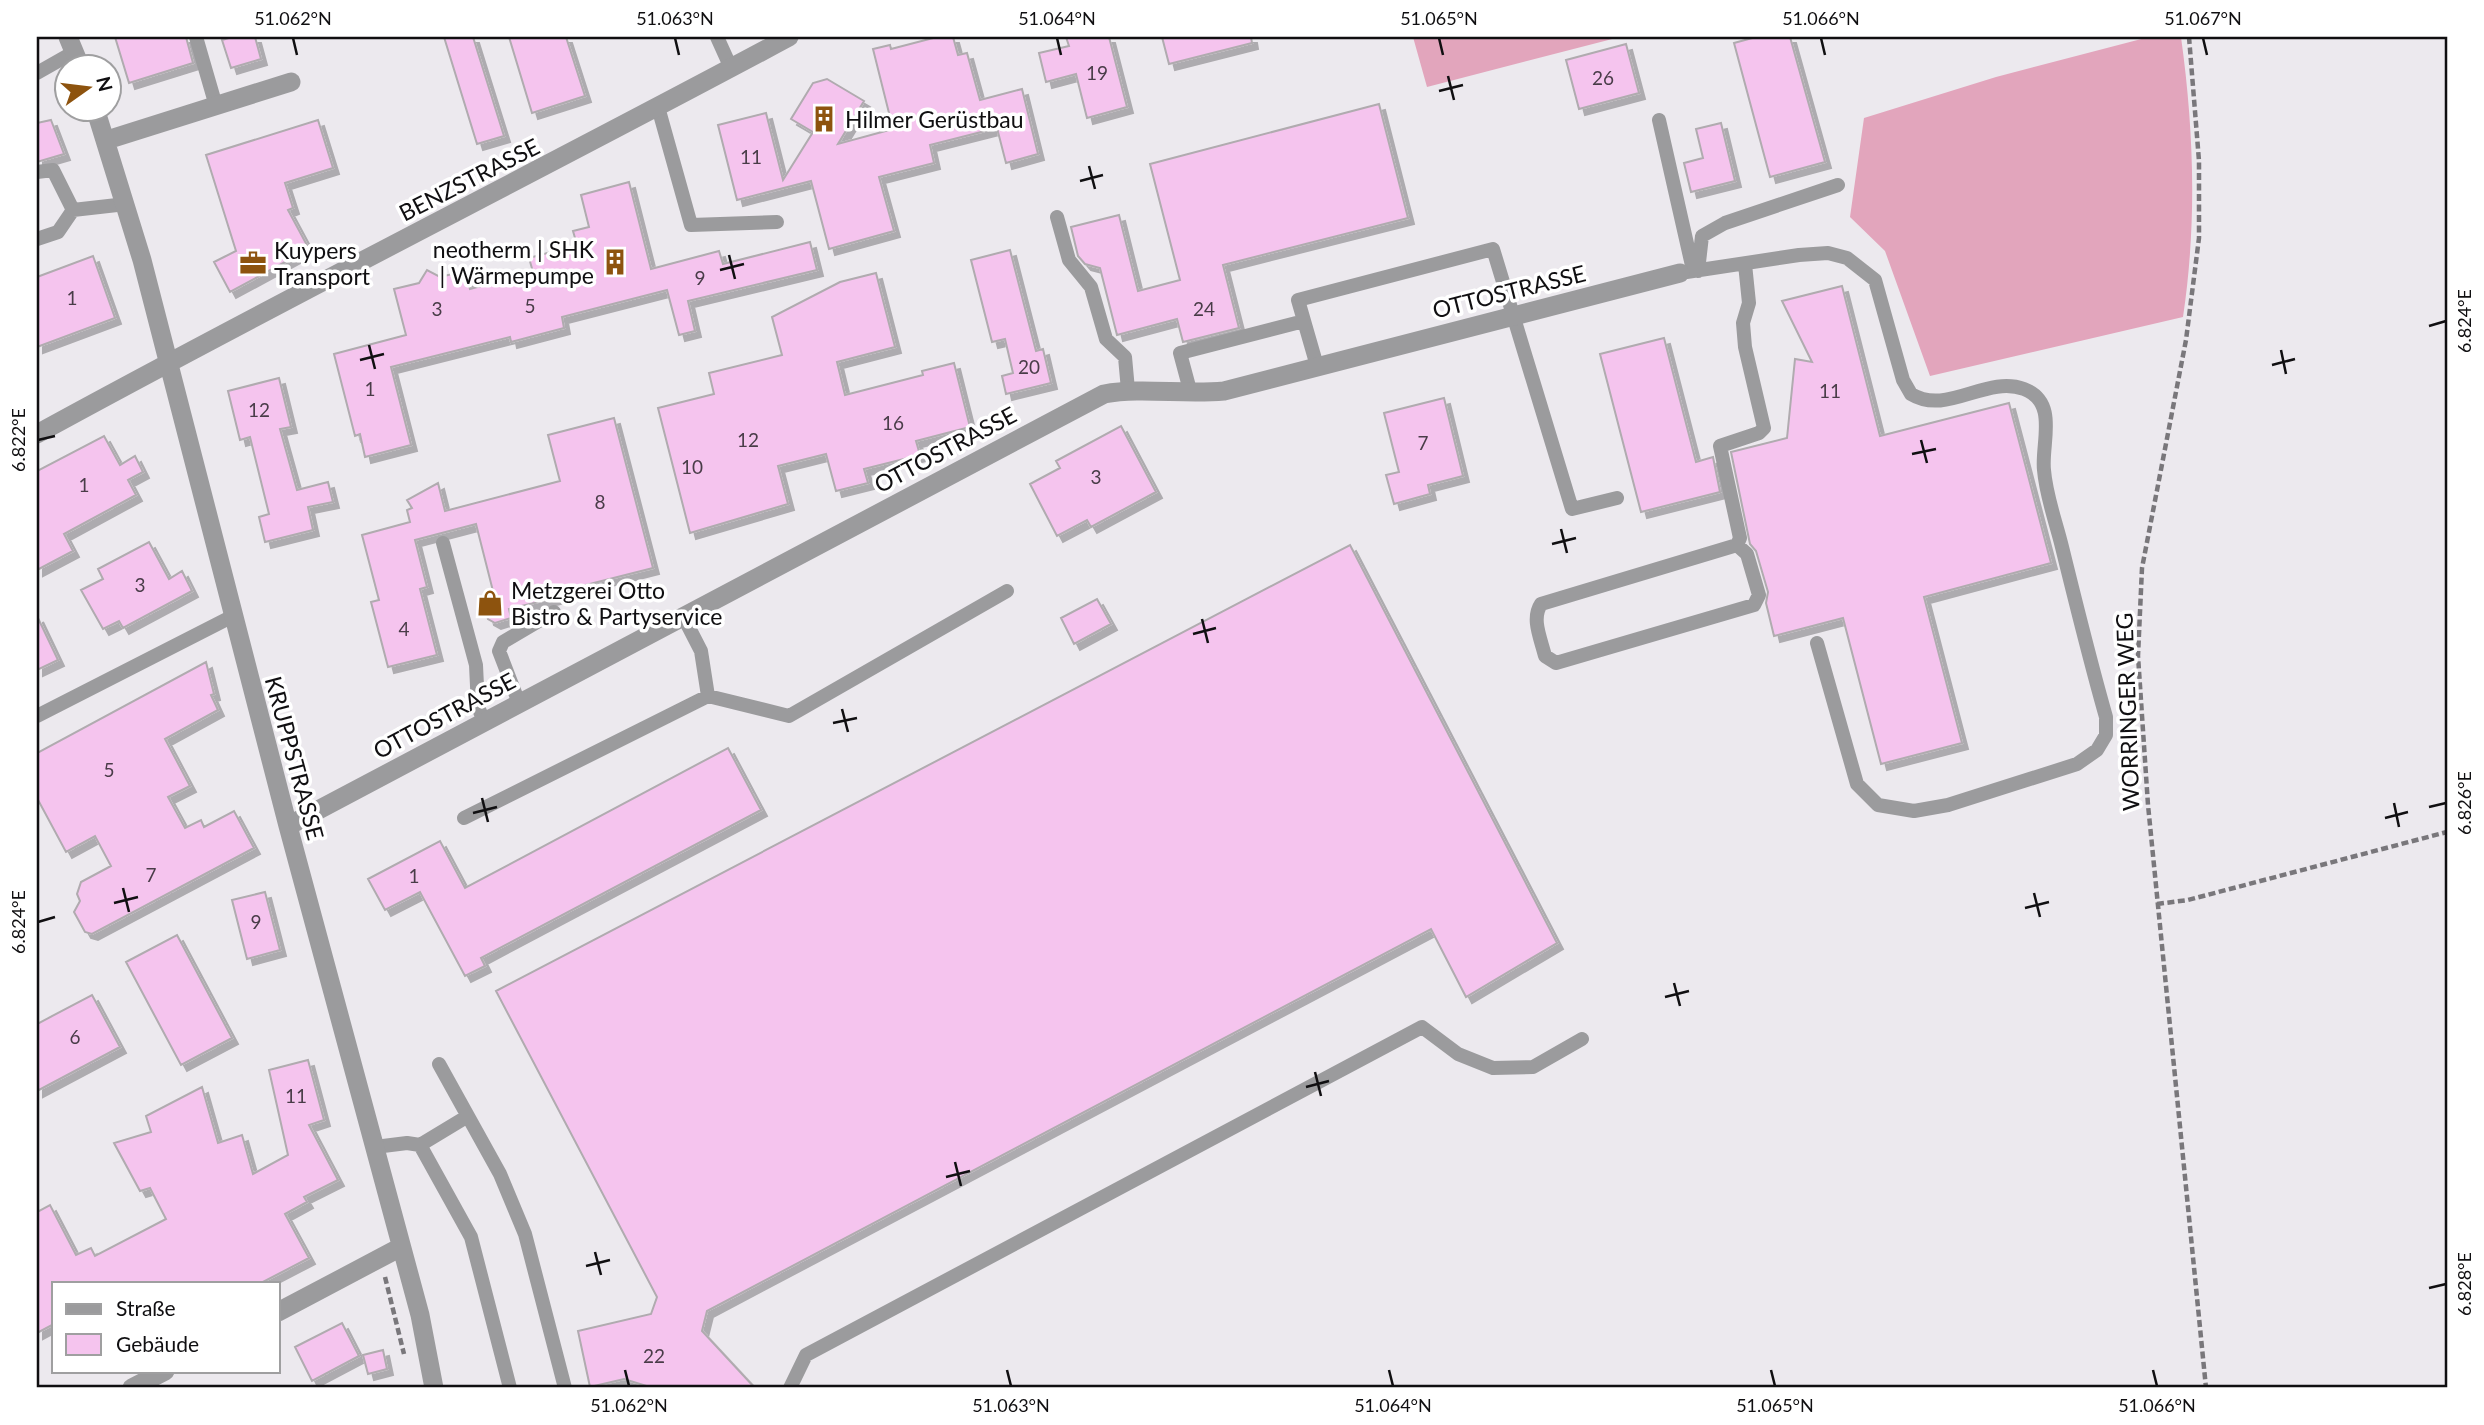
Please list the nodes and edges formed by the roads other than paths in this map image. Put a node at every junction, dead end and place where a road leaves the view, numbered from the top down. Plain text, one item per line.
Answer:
1 (195, 37) edge
2 (717, 37) edge
3 (789, 37) edge
4 (731, 68) junction
5 (291, 82) dead end
6 (216, 106) junction
7 (658, 107) junction
8 (1659, 120) dead end
9 (100, 122) edge
10 (107, 140) junction
11 (37, 172) edge
12 (1838, 185) dead end
13 (126, 204) junction
14 (73, 211) junction
15 (1057, 216) dead end
16 (777, 222) dead end
17 (37, 239) edge
18 (1745, 264) junction
19 (1690, 272) junction
20 (1512, 316) junction
21 (1304, 321) junction
22 (169, 362) junction
23 (1317, 366) junction
24 (1128, 390) junction
25 (1191, 394) junction
26 (37, 434) edge
27 (1617, 498) dead end
28 (443, 543) dead end
29 (1737, 545) junction
30 (1007, 591) dead end
31 (554, 612) dead end
32 (683, 615) junction
33 (233, 616) junction
34 (1817, 643) dead end
35 (708, 696) junction
36 (519, 703) junction
37 (37, 716) edge
38 (484, 721) junction
39 (464, 818) dead end
40 (288, 827) junction
41 (1582, 1039) dead end
42 (439, 1064) dead end
43 (468, 1116) junction
44 (420, 1145) junction
45 (375, 1147) junction
46 (401, 1247) junction
47 (280, 1311) edge
48 (163, 1372) edge
49 (132, 1388) edge
50 (434, 1388) edge
51 (510, 1388) edge
52 (565, 1388) edge
53 (790, 1388) edge

1 - 6 lane
2 - 4 lane
3 - 4 street, BENZSTRASSE
4 - 7 street, BENZSTRASSE
5 - 6 street
6 - 10 street
7 - 16 lane
7 - 22 street, BENZSTRASSE
8 - 19 lane
9 - 10 street, KRUPPSTRASSE
10 - 13 street, KRUPPSTRASSE
11 - 14 lane
12 - 19 lane
13 - 14 lane
13 - 22 street, KRUPPSTRASSE
14 - 17 lane
15 - 24 lane
18 - 19 lane
18 - 29 lane
18 - 34 lane
19 - 20 street, OTTOSTRASSE
20 - 21 lane
20 - 23 street, OTTOSTRASSE
20 - 27 lane
21 - 23 lane
21 - 25 lane
22 - 26 street, BENZSTRASSE
22 - 33 street, KRUPPSTRASSE
23 - 25 street, OTTOSTRASSE
24 - 25 street, OTTOSTRASSE
24 - 32 street, OTTOSTRASSE
28 - 38 lane
29 - 29 lane
30 - 35 lane
31 - 36 lane
32 - 35 lane
32 - 36 street, OTTOSTRASSE
33 - 37 lane
33 - 40 street, KRUPPSTRASSE
35 - 39 lane
36 - 38 street, OTTOSTRASSE
38 - 40 street, OTTOSTRASSE
40 - 45 street, KRUPPSTRASSE
41 - 53 lane
42 - 43 lane
43 - 44 lane
43 - 52 lane
44 - 45 lane
44 - 51 lane
45 - 46 street, KRUPPSTRASSE
46 - 47 street
46 - 50 street, KRUPPSTRASSE
48 - 49 street

